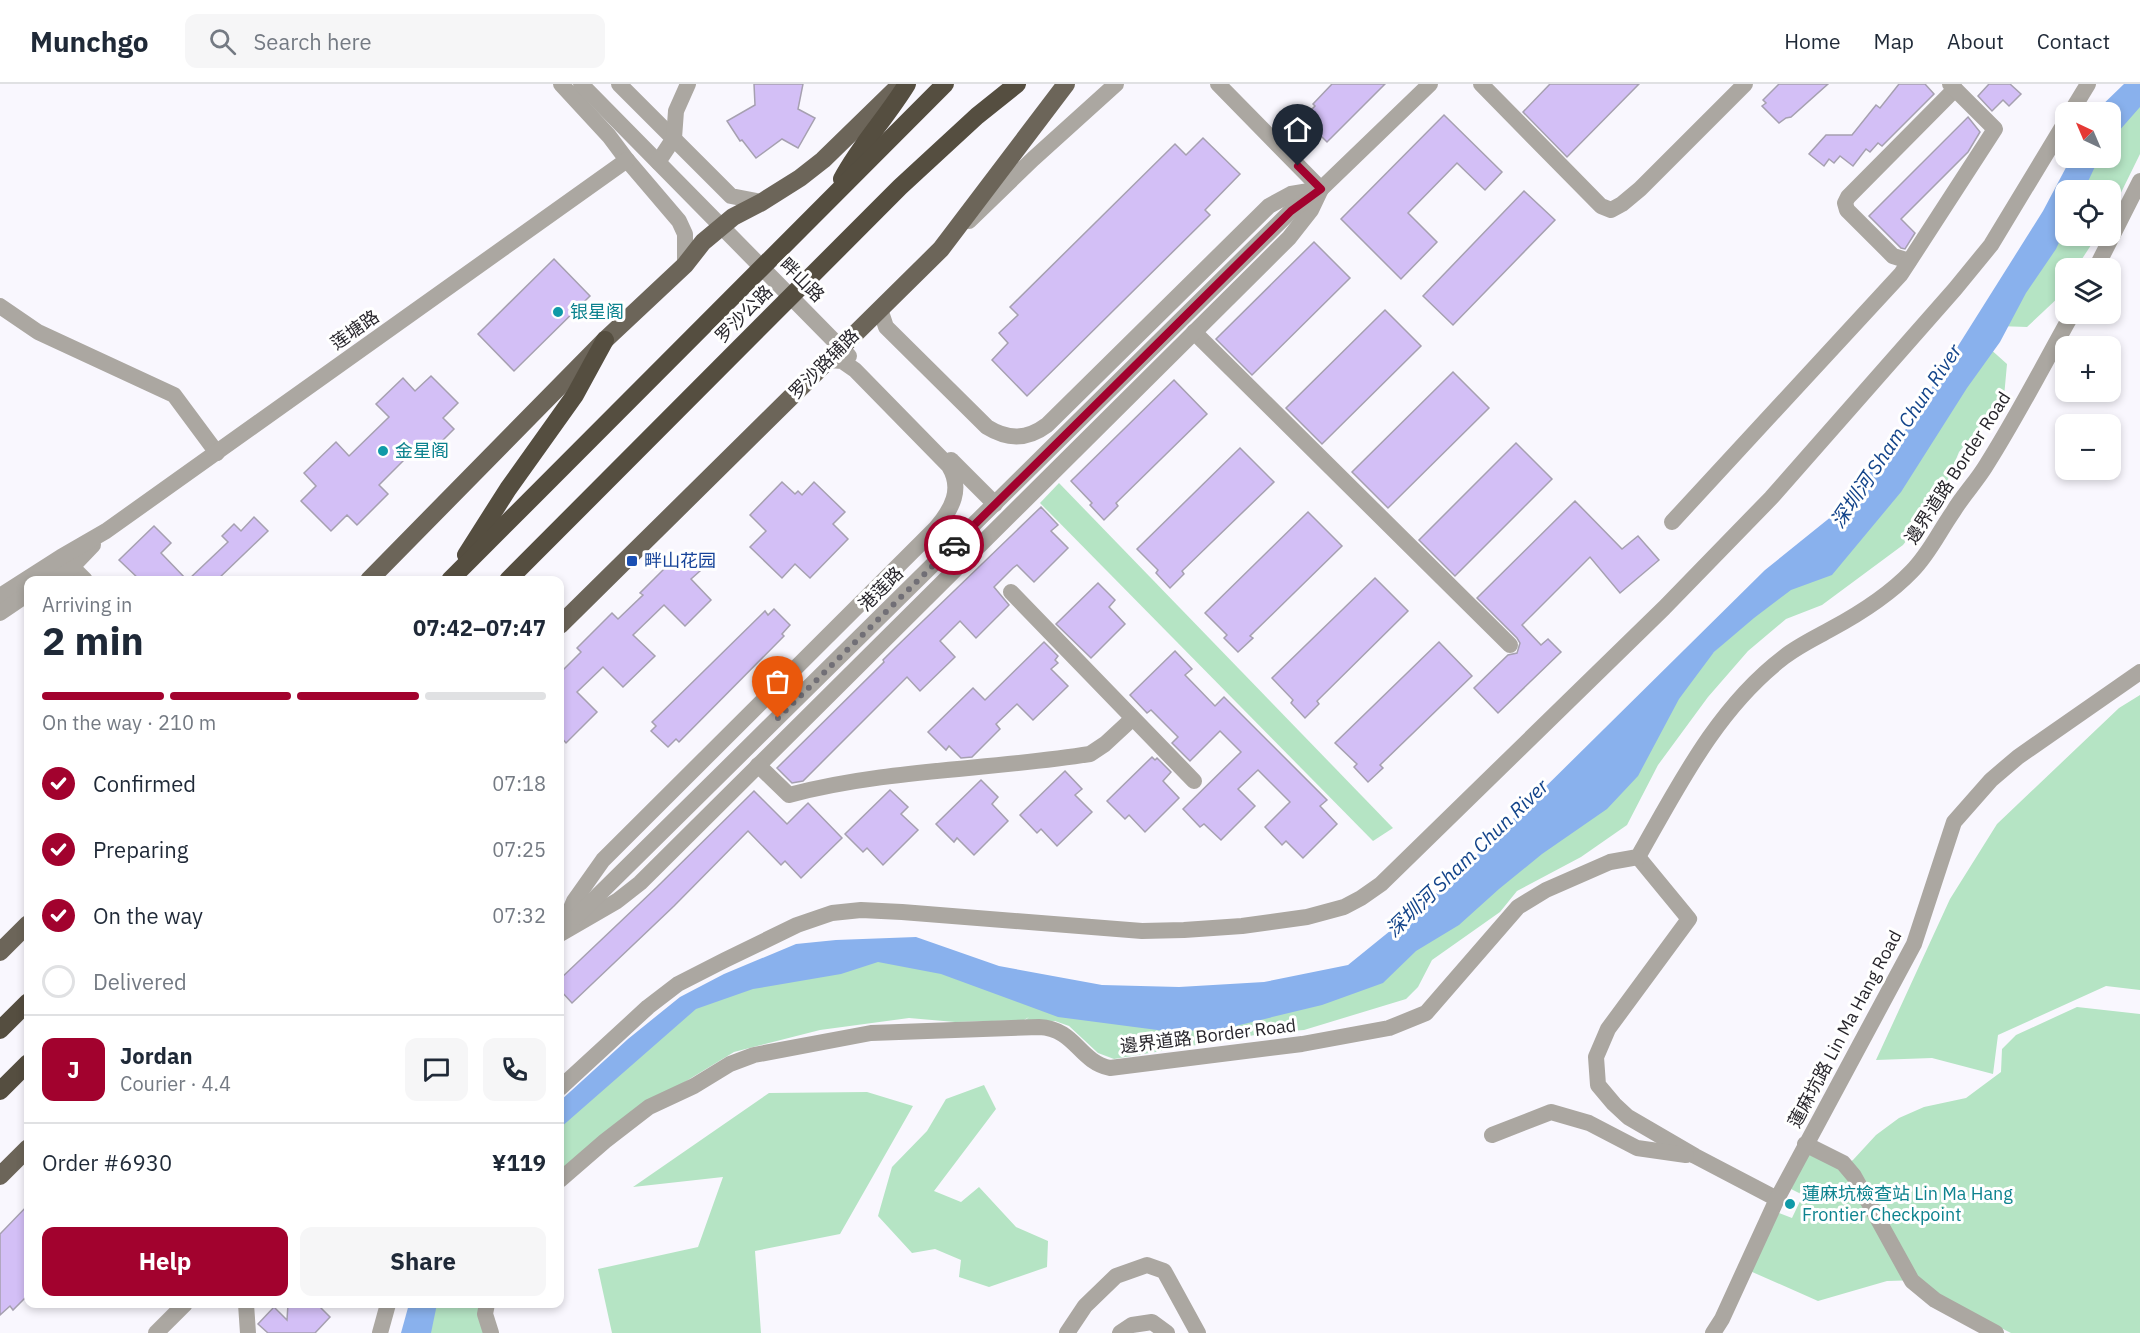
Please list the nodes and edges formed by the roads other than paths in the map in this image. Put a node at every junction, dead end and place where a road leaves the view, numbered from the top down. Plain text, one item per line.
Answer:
1 (561, 84) edge
2 (581, 84) edge
3 (619, 84) edge
4 (688, 84) edge
5 (901, 84) edge
6 (907, 84) edge
7 (945, 84) edge
8 (1017, 84) edge
9 (1066, 84) edge
10 (1116, 84) edge
11 (1218, 84) edge
12 (1430, 84) edge
13 (1481, 84) edge
14 (1745, 84) edge
15 (2088, 84) edge
16 (1952, 87) edge
17 (2076, 102) edge
18 (2055, 139) edge
19 (627, 160) junction
20 (658, 162) junction
21 (2140, 182) edge
22 (1321, 189) junction
23 (762, 202) junction
24 (830, 202) junction
25 (941, 249) junction
26 (2101, 258) edge
27 (1909, 261) junction
28 (685, 265) junction
29 (0, 306) edge
30 (880, 309) junction
31 (2067, 324) edge
32 (1194, 332) junction
33 (606, 340) junction
34 (829, 360) junction
35 (217, 453) junction
36 (994, 504) junction
37 (1671, 522) dead end
38 (67, 562) junction
39 (39, 576) edge
40 (54, 576) edge
41 (81, 576) edge
42 (373, 576) edge
43 (454, 576) edge
44 (455, 576) edge
45 (512, 576) edge
46 (24, 584) edge
47 (1011, 592) dead end
48 (0, 596) edge
49 (24, 597) edge
50 (0, 613) edge
51 (564, 621) edge
52 (1510, 645) dead end
53 (2140, 672) edge
54 (1132, 719) junction
55 (758, 765) junction
56 (1194, 781) dead end
57 (1638, 857) junction
58 (564, 925) edge
59 (24, 928) edge
60 (564, 930) edge
61 (564, 931) edge
62 (0, 952) edge
63 (24, 1006) edge
64 (0, 1030) edge
65 (24, 1067) edge
66 (564, 1084) edge
67 (0, 1091) edge
68 (1492, 1135) dead end
69 (1805, 1144) junction
70 (24, 1152) edge
71 (1695, 1156) junction
72 (0, 1176) edge
73 (564, 1177) edge
74 (1777, 1199) junction
75 (181, 1308) edge
76 (246, 1308) edge
77 (387, 1308) edge
78 (486, 1308) edge
79 (156, 1333) edge
80 (248, 1333) edge
81 (380, 1333) edge
82 (491, 1333) edge
83 (1067, 1333) edge
84 (1120, 1333) edge
85 (1167, 1333) edge
86 (1198, 1333) edge
87 (1713, 1333) edge
88 (1996, 1333) edge

1 - 19 street
2 - 20 street, 畔山路
3 - 23 street
4 - 20 street
5 - 23 main road
6 - 24 highway
7 - 24 highway, 罗沙公路
8 - 45 highway, 罗沙公路
9 - 25 main road, 罗沙路辅路
10 - 25 street
11 - 22 street
12 - 22 street
13 - 14 street
15 - 17 street
16 - 27 street
16 - 27 street
18 - 66 street
19 - 28 street
19 - 35 street, 莲塘路
20 - 36 street, 畔山路
21 - 26 street
22 - 30 street
22 - 32 street
22 - 36 street, 港莲路
23 - 28 main road
24 - 44 highway, 罗沙公路
25 - 30 main road, 罗沙路辅路
27 - 37 street
28 - 33 main road
29 - 35 street
30 - 34 main road, 罗沙路辅路
31 - 57 street, 邊界道路 Border Road
32 - 52 street
32 - 55 street
33 - 42 main road
33 - 43 highway
34 - 51 main road, 罗沙路辅路
34 - 58 street
35 - 38 street, 莲塘路
36 - 60 street, 港莲路
38 - 39 street, 莲塘路
38 - 40 street, 莲塘路
38 - 41 street
46 - 48 street, 莲塘路
47 - 54 street
49 - 50 street
53 - 69 street, 蓮麻坑路 Lin Ma Hang Road
54 - 55 street
54 - 56 street
55 - 61 street
57 - 71 street
57 - 73 street, 邊界道路 Border Road
59 - 62 main road
63 - 64 highway
65 - 67 highway
68 - 71 street
69 - 74 street, 蓮麻坑路 Lin Ma Hang Road
69 - 88 street
70 - 72 main road
71 - 74 street
74 - 87 street, 蓮麻坑路 Lin Ma Hang Road
75 - 79 street
76 - 80 street
77 - 81 street
78 - 82 street
83 - 86 street
84 - 85 street

